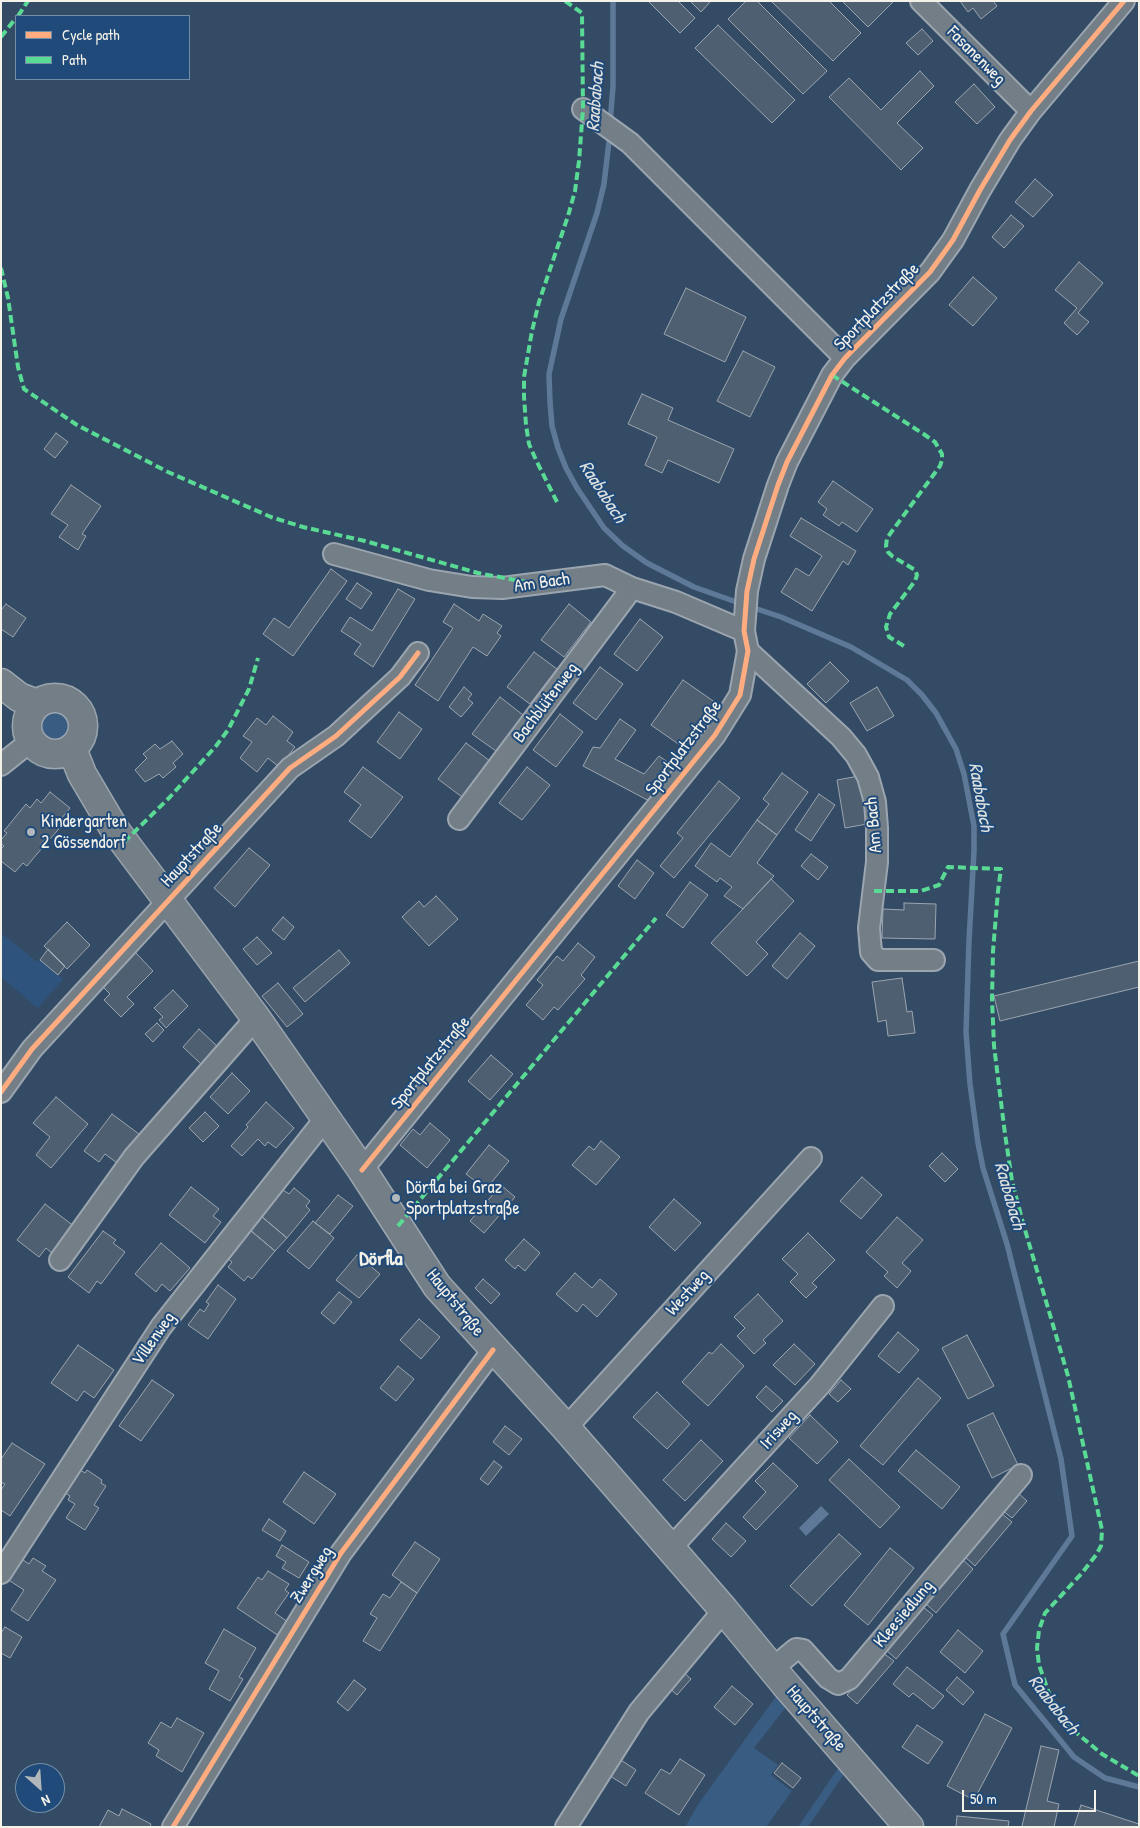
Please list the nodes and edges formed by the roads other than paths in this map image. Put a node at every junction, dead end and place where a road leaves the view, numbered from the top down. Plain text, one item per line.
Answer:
1 (921, 1) edge
2 (1117, 4) edge
3 (1031, 111) junction
4 (588, 113) dead end
5 (845, 358) junction
6 (334, 554) dead end
7 (632, 588) junction
8 (746, 632) junction
9 (418, 653) dead end
10 (1, 684) edge
11 (37, 704) junction
12 (31, 742) junction
13 (72, 749) junction
14 (1, 765) edge
15 (460, 819) dead end
16 (168, 900) junction
17 (934, 960) dead end
18 (256, 1018) junction
19 (1, 1092) edge
20 (325, 1119) junction
21 (811, 1158) dead end
22 (362, 1170) junction
23 (60, 1260) dead end
24 (883, 1306) dead end
25 (493, 1350) junction
26 (566, 1428) junction
27 (1022, 1475) dead end
28 (670, 1549) junction
29 (1, 1573) edge
30 (724, 1610) junction
31 (774, 1668) junction
32 (173, 1827) edge
33 (566, 1827) edge
34 (909, 1827) edge

1 - 3 street, Fasanenweg
2 - 3 street, Sportplatzstraße
3 - 5 street, Sportplatzstraße
4 - 5 street
5 - 8 street, Sportplatzstraße
6 - 7 street, Am Bach
7 - 8 street, Am Bach
7 - 15 street, Bachblütenweg
8 - 17 street, Am Bach
8 - 22 street, Sportplatzstraße
9 - 16 street, Hauptstraße
10 - 11 main road
11 - 12 main road
11 - 13 main road
12 - 13 main road
12 - 14 street
13 - 16 main road, Hauptstraße
16 - 18 main road, Hauptstraße
16 - 19 street, Hauptstraße
18 - 20 main road, Hauptstraße
18 - 23 street
20 - 22 main road, Hauptstraße
20 - 29 street, Villenweg
21 - 26 street, Westweg
22 - 25 main road, Hauptstraße
24 - 28 street, Irisweg
25 - 26 main road, Hauptstraße
25 - 32 street, Zwergweg
26 - 28 main road, Hauptstraße
27 - 31 street, Kleesiedlung
28 - 30 main road, Hauptstraße
30 - 31 main road, Hauptstraße
30 - 33 street
31 - 34 main road, Hauptstraße

